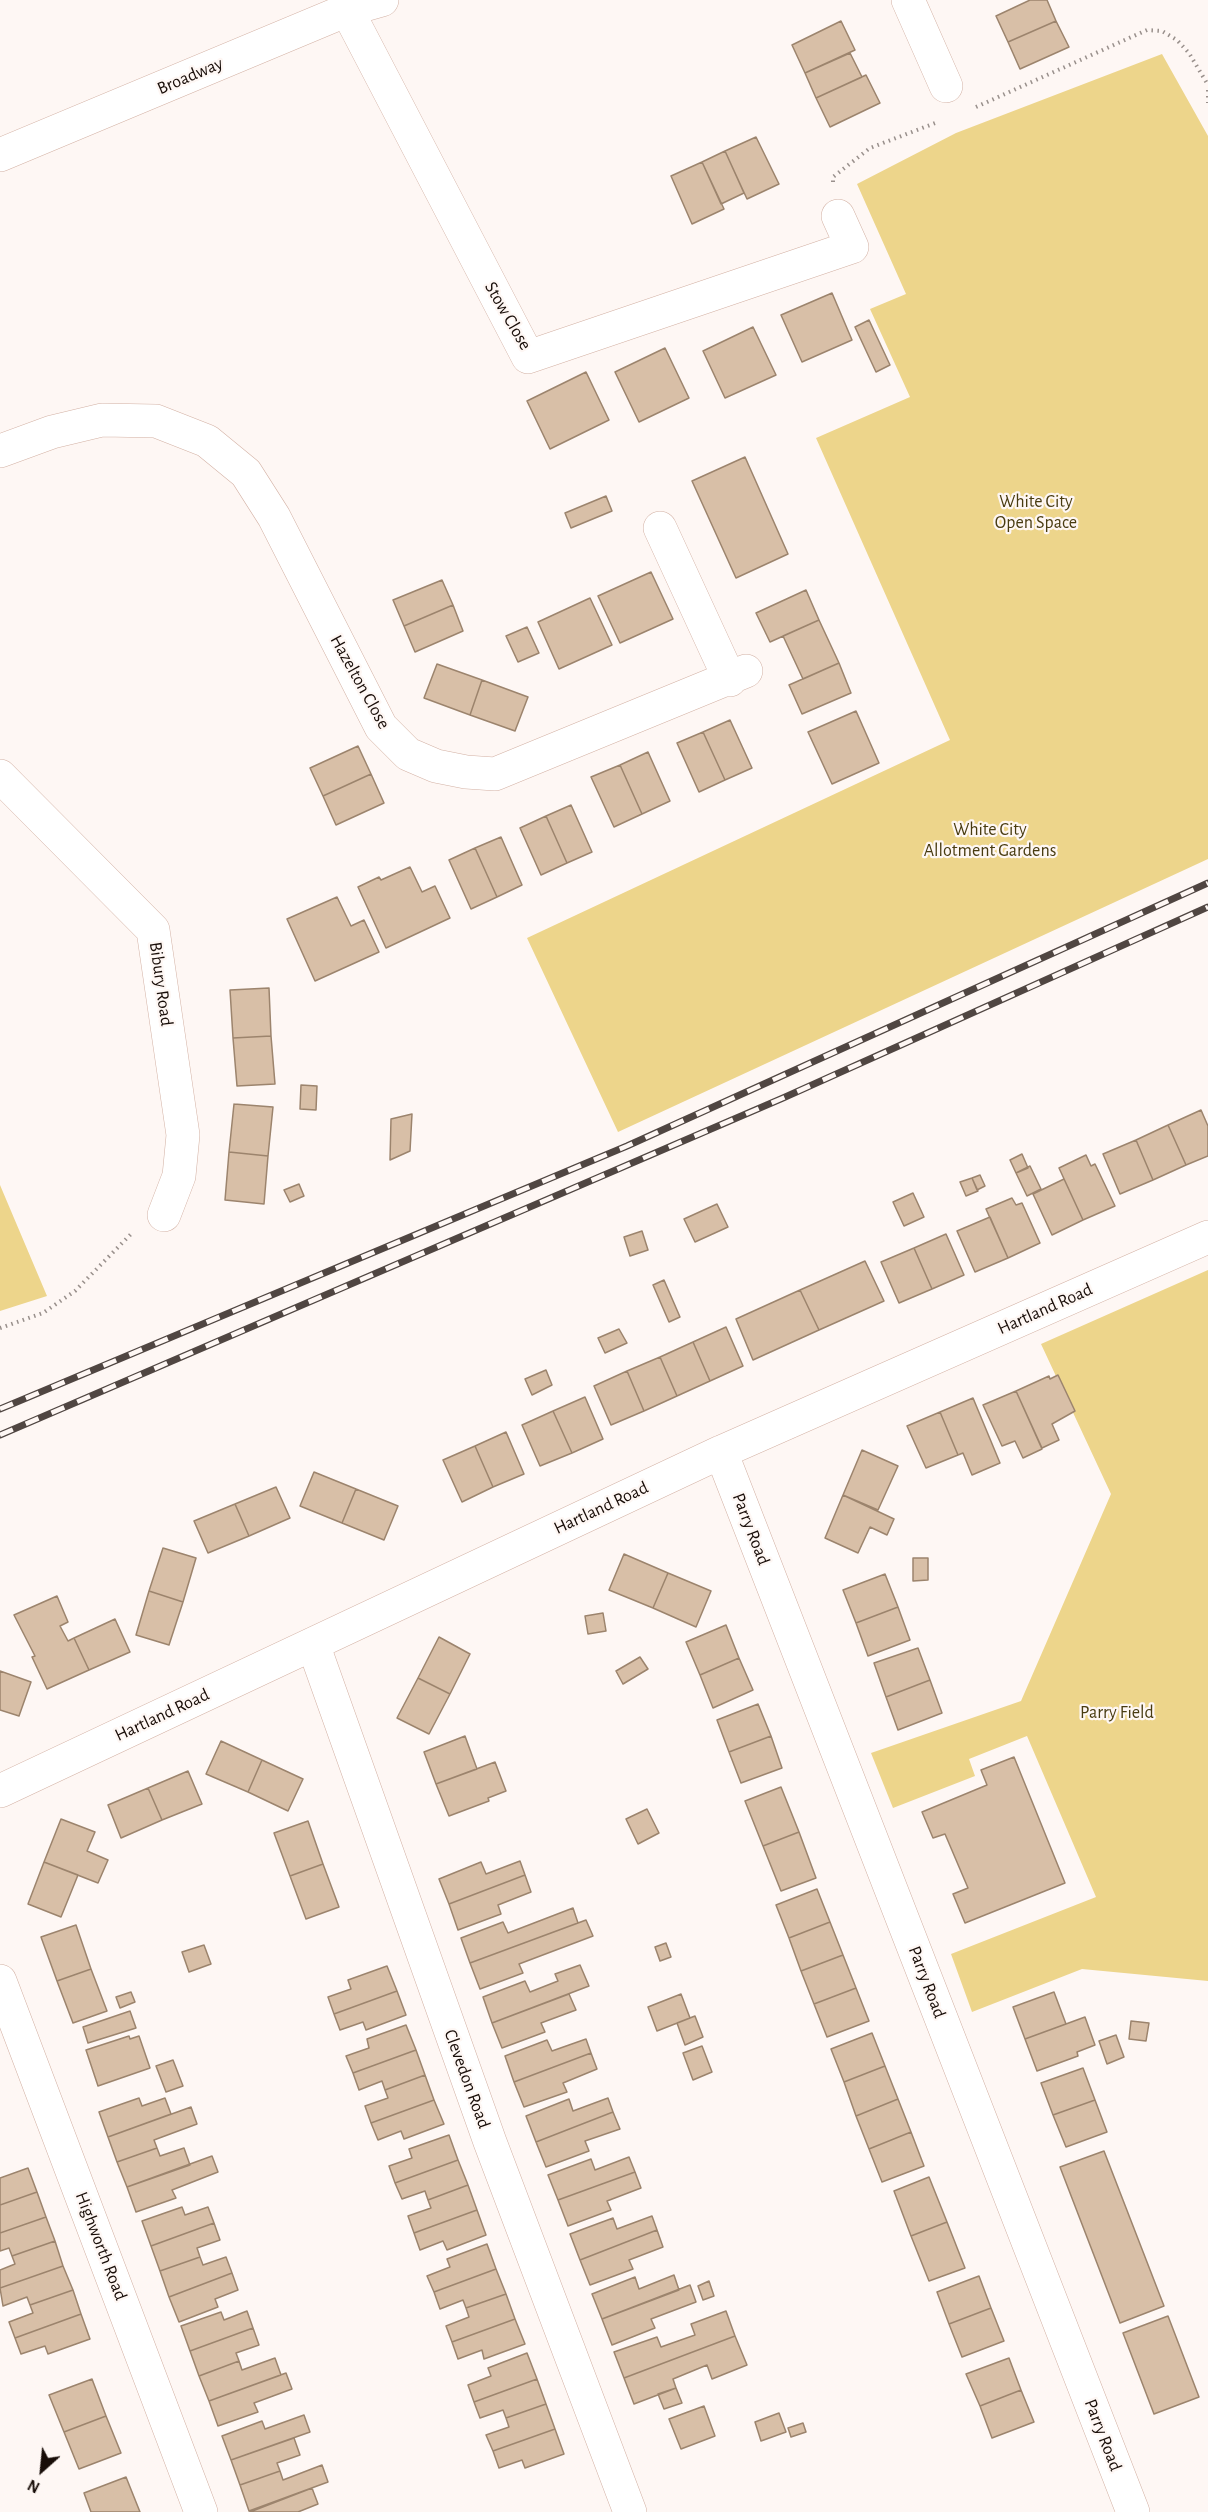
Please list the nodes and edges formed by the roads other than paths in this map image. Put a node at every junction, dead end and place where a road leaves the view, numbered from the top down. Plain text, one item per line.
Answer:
1 (382, 0) edge
2 (908, 0) edge
3 (347, 10) junction
4 (946, 86) dead end
5 (0, 155) edge
6 (838, 216) road end
7 (0, 451) edge
8 (660, 528) dead end
9 (0, 776) edge
10 (164, 1215) road end
11 (1208, 1237) edge
12 (721, 1452) junction
13 (313, 1644) junction
14 (0, 1791) edge
15 (0, 1981) edge
16 (201, 2512) edge
17 (630, 2512) edge
18 (1133, 2512) edge

1 - 3 street, Broadway
2 - 4 street
3 - 5 street, Broadway
3 - 6 street, Stow Close
7 - 8 street, Hazelton Close
9 - 10 street, Bibury Road
11 - 12 street, Hartland Road
12 - 13 street, Hartland Road
12 - 18 street, Parry Road
13 - 14 street, Hartland Road
13 - 17 street, Clevedon Road
15 - 16 street, Highworth Road

